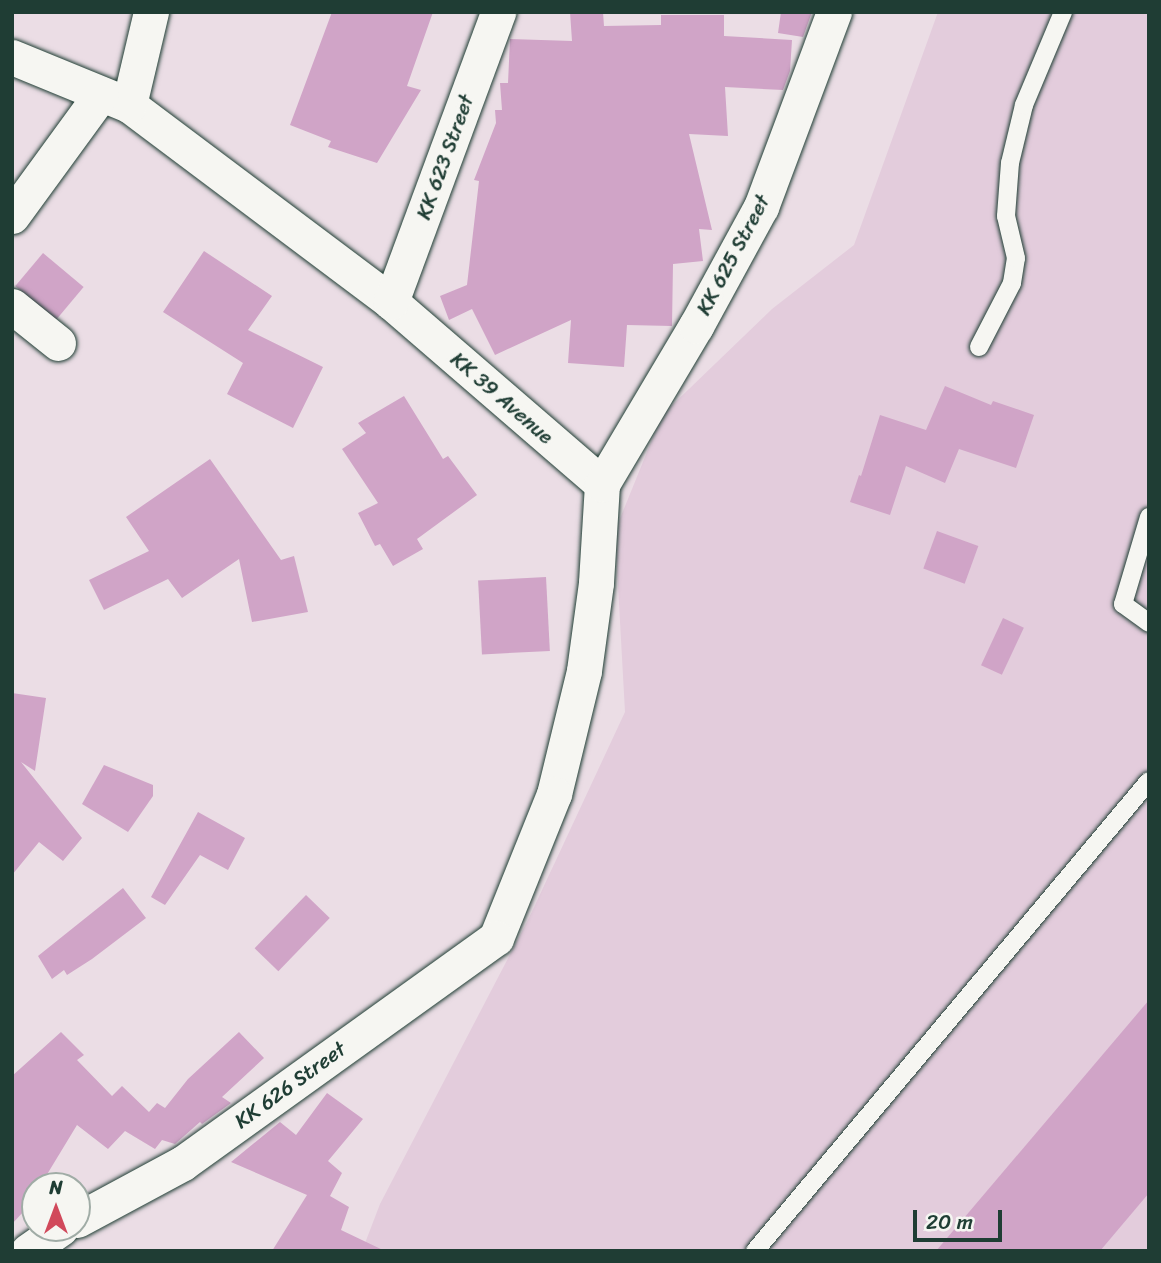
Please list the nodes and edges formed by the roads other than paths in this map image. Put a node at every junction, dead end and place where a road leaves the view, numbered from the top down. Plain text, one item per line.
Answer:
1 (151, 12) edge
2 (498, 12) edge
3 (834, 12) edge
4 (1063, 12) edge
5 (12, 57) edge
6 (115, 100) junction
7 (12, 216) edge
8 (391, 302) junction
9 (12, 306) edge
10 (58, 343) dead end
11 (979, 347) dead end
12 (602, 484) junction
13 (1149, 517) edge
14 (1149, 623) edge
15 (1149, 782) edge
16 (91, 1212) edge
17 (755, 1251) edge

1 - 6 street
2 - 8 street, KK 623 Street
3 - 12 street, KK 625 Street
4 - 11 lane
5 - 6 street, KK 39 Avenue
6 - 7 street
6 - 8 street, KK 39 Avenue
8 - 12 street, KK 39 Avenue
9 - 10 street
12 - 16 street, KK 626 Street
13 - 14 lane
15 - 17 lane

